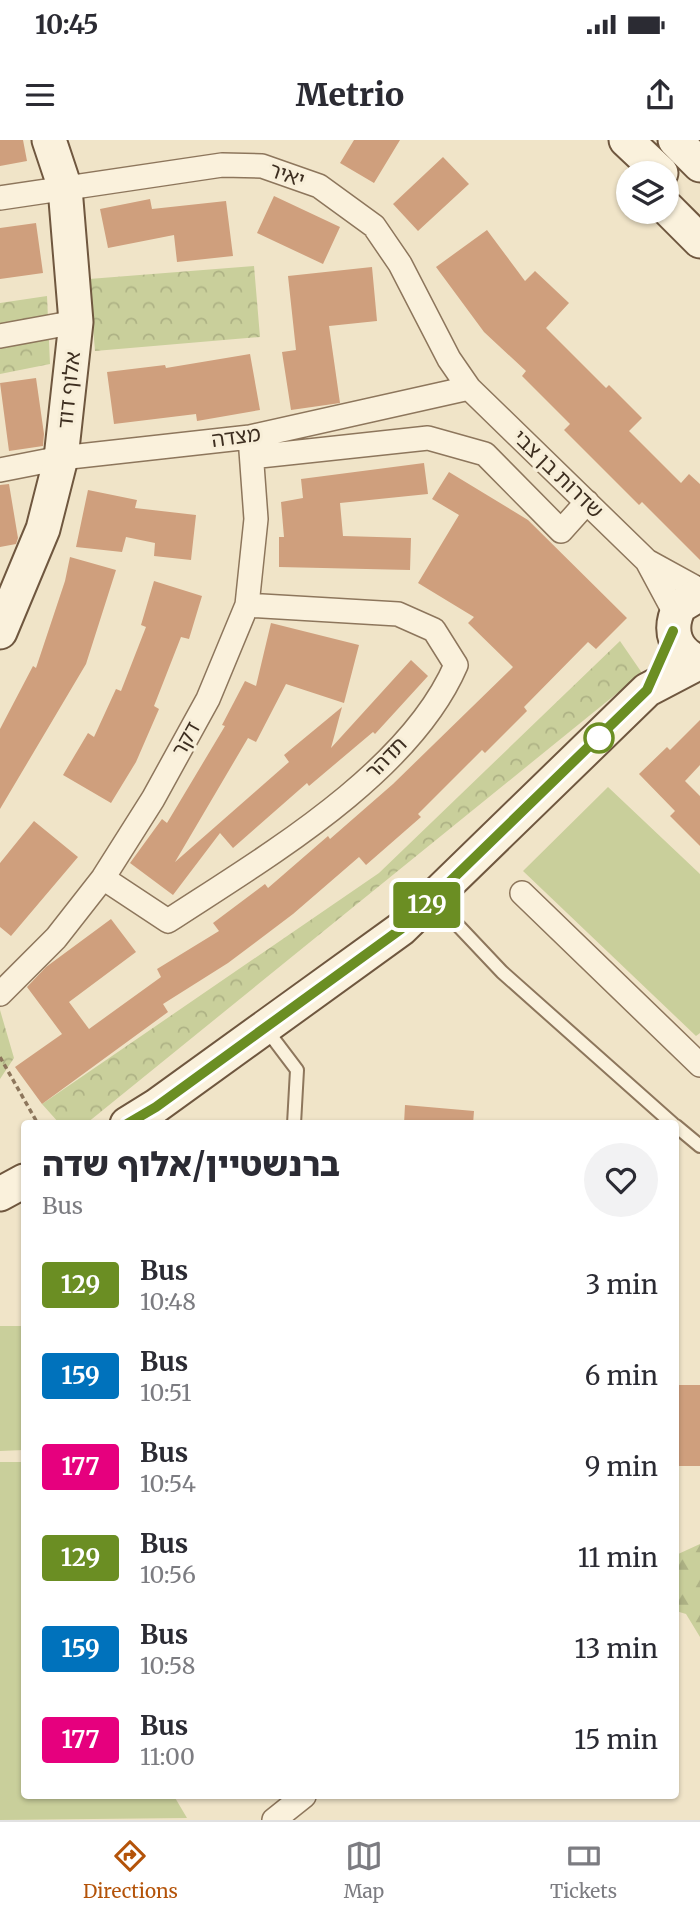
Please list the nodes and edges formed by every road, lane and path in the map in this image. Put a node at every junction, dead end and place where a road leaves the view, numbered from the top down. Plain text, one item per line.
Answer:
1 (49, 140) edge
2 (598, 140) edge
3 (626, 140) edge
4 (675, 140) edge
5 (620, 161) edge
6 (648, 161) edge
7 (700, 165) edge
8 (65, 188) junction
9 (679, 191) edge
10 (0, 198) edge
11 (700, 211) edge
12 (679, 220) edge
13 (700, 241) edge
14 (76, 322) junction
15 (0, 336) edge
16 (469, 388) junction
17 (251, 447) junction
18 (61, 458) junction
19 (0, 470) edge
20 (587, 502) junction
21 (647, 561) junction
22 (247, 605) junction
23 (687, 608) edge
24 (0, 632) edge
25 (700, 662) edge
26 (647, 690) junction
27 (103, 878) junction
28 (522, 893) dead end
29 (433, 899) junction
30 (0, 994) edge
31 (265, 1028) junction
32 (0, 1057) edge
33 (700, 1065) edge
34 (35, 1120) edge
35 (134, 1120) edge
36 (294, 1120) edge
37 (668, 1120) edge
38 (679, 1129) edge
39 (700, 1146) edge
40 (21, 1183) edge
41 (0, 1194) edge
42 (300, 1799) edge
43 (274, 1820) edge

1 - 8 street, אלוף דוד
2 - 5 street
3 - 6 street
4 - 7 street
8 - 10 street, יאיר
8 - 14 street, אלוף דוד
8 - 16 street, יאיר
9 - 11 street
12 - 13 street
14 - 15 street
14 - 18 street, אלוף דוד
16 - 17 street, מצדה
16 - 20 street, שדרות בן צבי
17 - 18 street, מצדה
17 - 20 street, מצדה
17 - 22 street, דקר
18 - 19 street, מצדה
18 - 24 street, אלוף דוד
20 - 21 street, שדרות בן צבי
21 - 23 street, שדרות בן צבי
21 - 23 street, שדרות בן צבי
22 - 27 street, דקר
22 - 27 street, תדהר
23 - 25 street
23 - 26 street
25 - 26 street
26 - 29 street
27 - 30 street, דקר
28 - 33 street
29 - 31 street
29 - 37 lane
31 - 35 street
31 - 36 lane
32 - 34 path
38 - 39 lane
40 - 41 street
42 - 43 street

